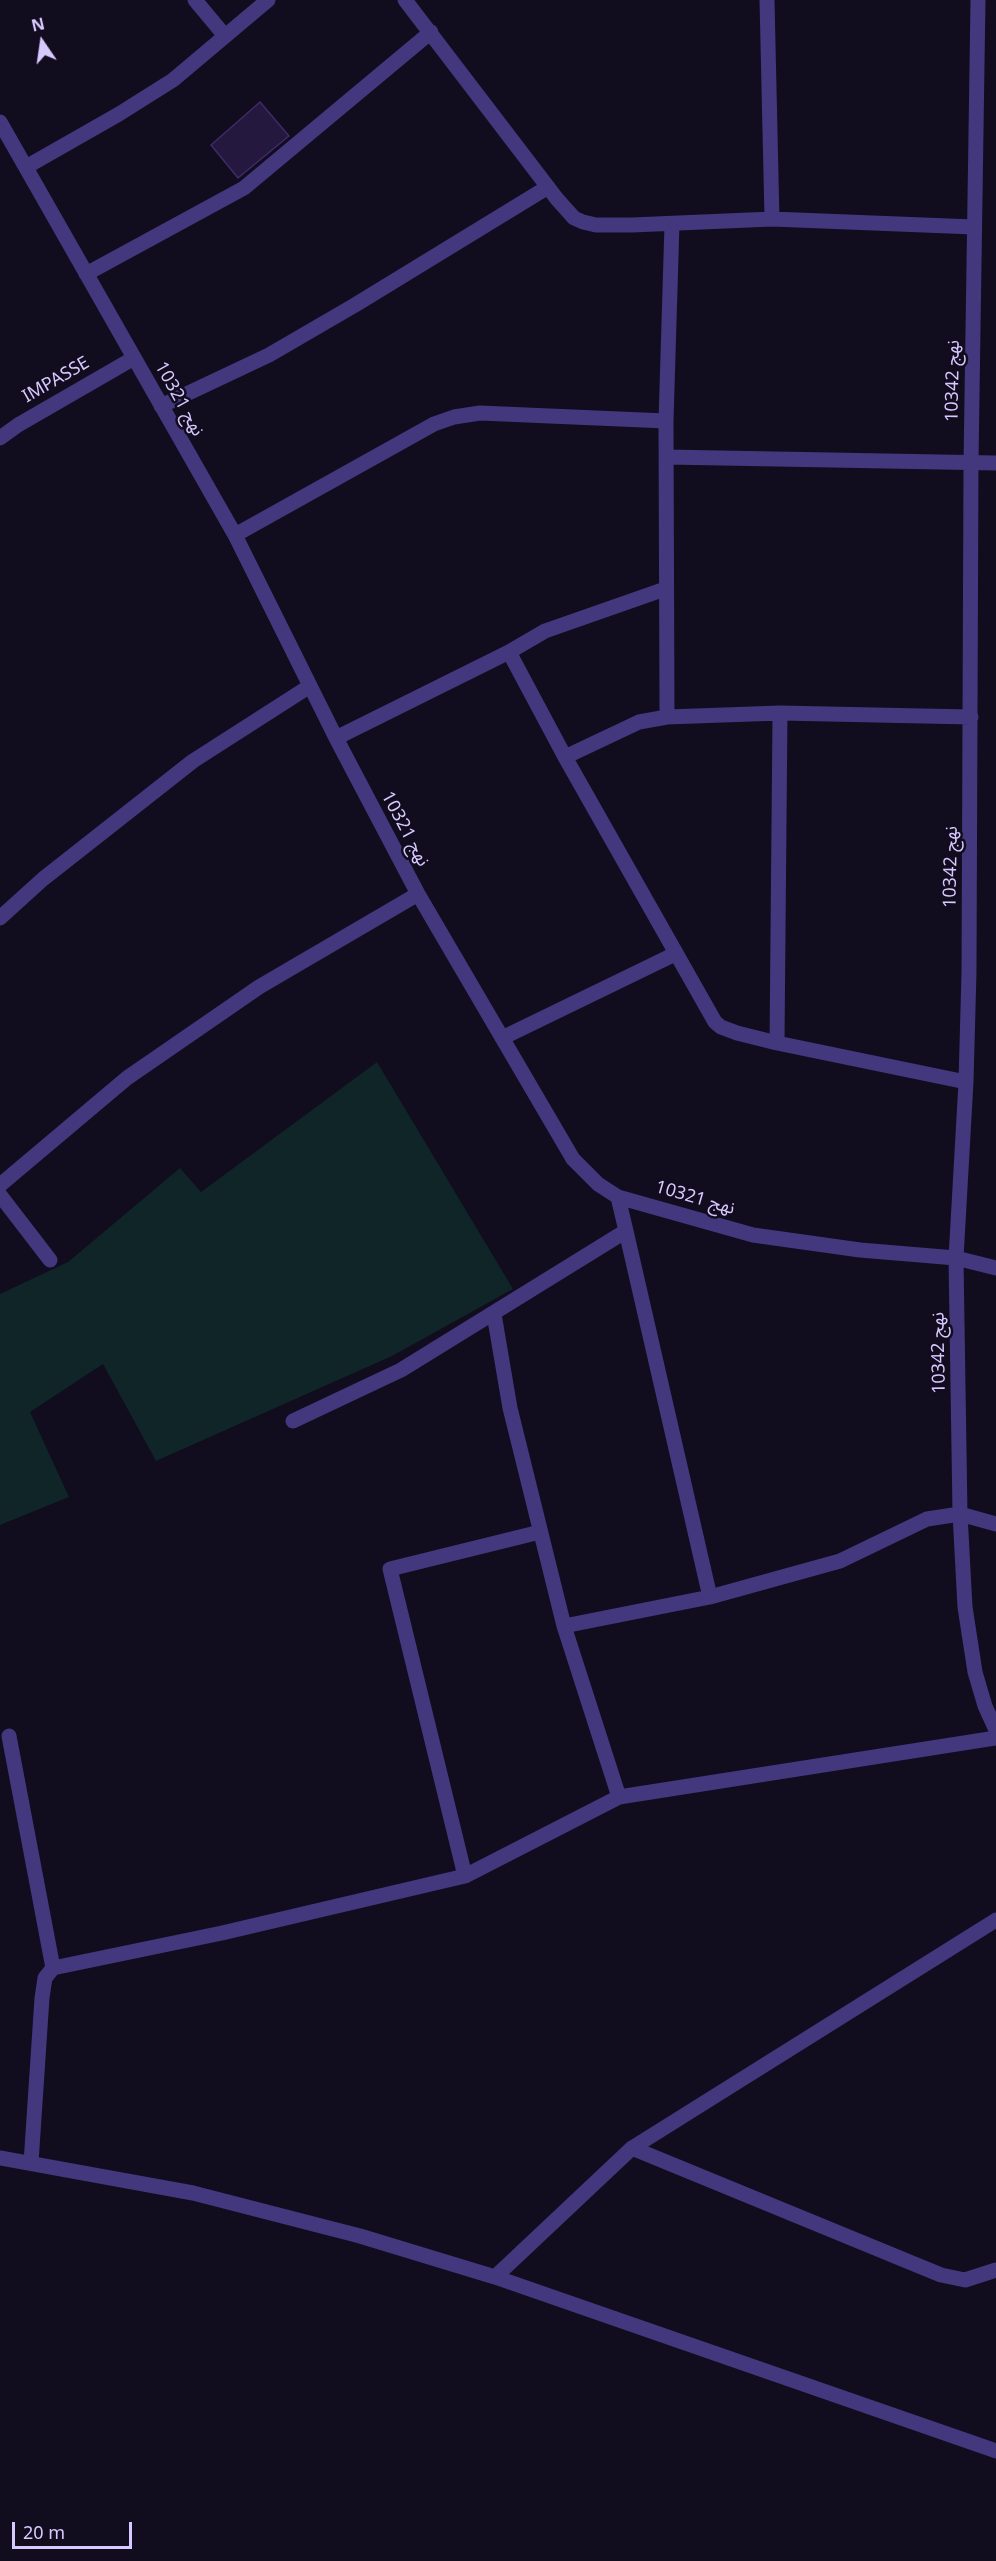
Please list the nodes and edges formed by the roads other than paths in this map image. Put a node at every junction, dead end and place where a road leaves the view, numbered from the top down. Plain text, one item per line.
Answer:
1 (195, 0) edge
2 (268, 0) edge
3 (767, 0) edge
4 (978, 0) edge
5 (408, 1) edge
6 (431, 32) junction
7 (225, 36) junction
8 (0, 122) edge
9 (26, 167) junction
10 (548, 187) junction
11 (772, 219) junction
12 (672, 224) junction
13 (974, 227) junction
14 (87, 274) junction
15 (134, 358) junction
16 (161, 406) junction
17 (666, 421) junction
18 (0, 438) edge
19 (666, 456) junction
20 (971, 462) junction
21 (996, 462) edge
22 (235, 536) junction
23 (665, 589) junction
24 (509, 652) junction
25 (310, 686) junction
26 (780, 713) junction
27 (667, 717) junction
28 (971, 717) junction
29 (336, 738) junction
30 (565, 757) junction
31 (418, 894) junction
32 (0, 918) edge
33 (675, 954) junction
34 (502, 1038) junction
35 (777, 1043) junction
36 (966, 1082) junction
37 (0, 1185) edge
38 (0, 1195) edge
39 (618, 1197) junction
40 (626, 1231) junction
41 (956, 1258) junction
42 (50, 1260) dead end
43 (996, 1268) edge
44 (494, 1314) junction
45 (293, 1421) dead end
46 (960, 1514) junction
47 (996, 1524) edge
48 (540, 1532) junction
49 (710, 1597) junction
50 (564, 1626) junction
51 (990, 1707) edge
52 (996, 1730) edge
53 (9, 1736) dead end
54 (996, 1738) edge
55 (619, 1797) junction
56 (465, 1876) junction
57 (996, 1920) edge
58 (53, 1968) junction
59 (632, 2148) junction
60 (0, 2158) edge
61 (32, 2163) junction
62 (996, 2270) edge
63 (495, 2277) junction
64 (996, 2451) edge

1 - 7 street
2 - 7 street
3 - 11 street
4 - 13 street, نهج 10342
5 - 6 street
6 - 10 street
6 - 14 street
7 - 9 street
8 - 9 street, نهج 10321
9 - 14 street, نهج 10321
10 - 12 street
10 - 16 street
11 - 12 street
11 - 13 street
12 - 17 street
13 - 20 street, نهج 10342
14 - 15 street, نهج 10321
15 - 16 street, نهج 10321
15 - 18 street, IMPASSE
16 - 22 street, نهج 10321
17 - 19 street
17 - 22 street
19 - 20 street
19 - 23 street
20 - 21 street
20 - 28 street, نهج 10342
22 - 25 street, نهج 10321
23 - 24 street
23 - 27 street
24 - 29 street
24 - 30 street
25 - 29 street, نهج 10321
25 - 32 street
26 - 27 street
26 - 28 street
26 - 35 street
27 - 30 street
28 - 36 street, نهج 10342
29 - 31 street, نهج 10321
30 - 33 street
31 - 34 street, نهج 10321
31 - 37 street
33 - 34 street
33 - 35 street
34 - 39 street, نهج 10321
35 - 36 street
36 - 41 street, نهج 10342
38 - 42 street
39 - 40 street
39 - 41 street, نهج 10321
40 - 44 street
40 - 49 street
41 - 43 street, نهج 10321
41 - 46 street, نهج 10342
44 - 45 street
44 - 48 street
46 - 47 street
46 - 49 street
46 - 51 street, نهج 10342
48 - 50 street
48 - 56 street
49 - 50 street
50 - 55 street
51 - 52 street, نهج 10342
53 - 58 street
54 - 55 street
55 - 56 street
56 - 58 street
57 - 59 street
58 - 61 street
59 - 62 street
59 - 63 street
60 - 61 street
61 - 63 street
63 - 64 street

